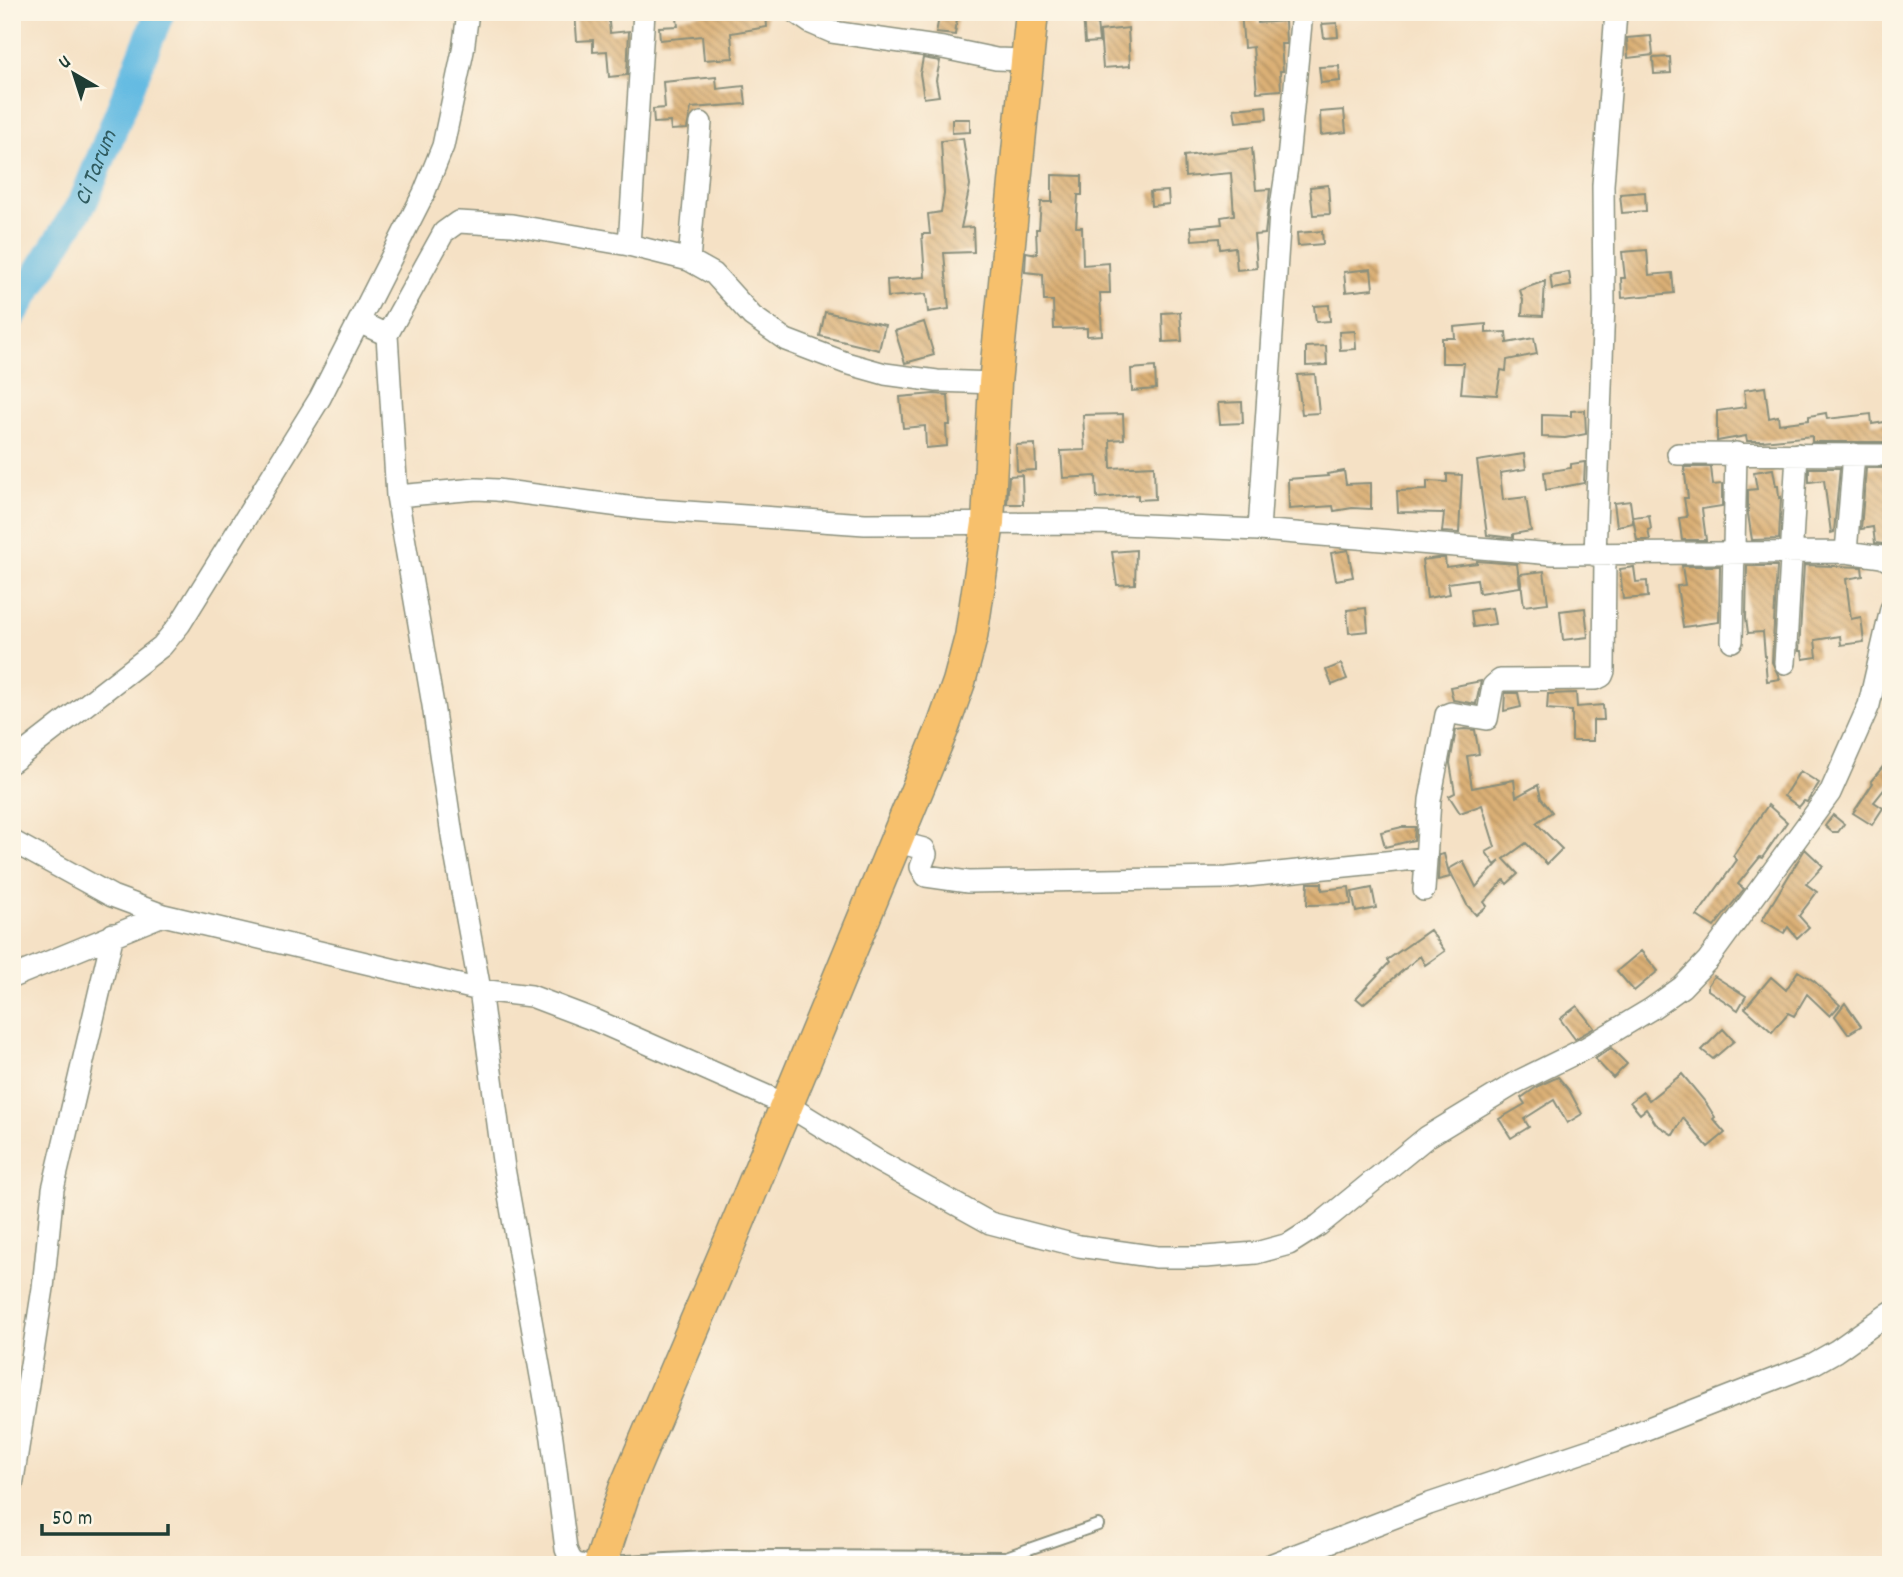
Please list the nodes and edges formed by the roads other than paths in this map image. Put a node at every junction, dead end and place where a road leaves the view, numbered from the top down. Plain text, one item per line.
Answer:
1 (468, 12) edge
2 (644, 12) edge
3 (1032, 12) edge
4 (1302, 12) edge
5 (1616, 12) edge
6 (805, 16) edge
7 (1028, 60) junction
8 (701, 123) dead end
9 (629, 245) junction
10 (689, 260) junction
11 (359, 322) junction
12 (387, 335) junction
13 (995, 383) junction
14 (1736, 453) junction
15 (1678, 454) dead end
16 (1797, 454) junction
17 (1854, 454) junction
18 (1891, 455) edge
19 (397, 496) junction
20 (988, 523) junction
21 (1259, 530) junction
22 (1733, 552) junction
23 (1791, 552) junction
24 (1846, 552) junction
25 (1600, 555) junction
26 (1891, 562) edge
27 (1891, 609) edge
28 (1732, 641) dead end
29 (1785, 663) dead end
30 (12, 762) edge
31 (12, 841) edge
32 (894, 841) junction
33 (1426, 858) junction
34 (1424, 890) dead end
35 (163, 915) junction
36 (113, 934) junction
37 (12, 977) edge
38 (480, 990) junction
39 (787, 1105) junction
40 (1891, 1312) edge
41 (12, 1486) edge
42 (1098, 1525) dead end
43 (1006, 1557) junction
44 (591, 1564) edge
45 (1021, 1565) edge
46 (1270, 1565) edge

1 - 11 street
2 - 9 street
3 - 7 main road
4 - 21 street
5 - 25 street
6 - 7 street
7 - 13 main road
8 - 10 street
9 - 10 street
9 - 12 street
10 - 13 street
11 - 12 street
11 - 30 street
12 - 19 street
13 - 20 main road
14 - 15 street
14 - 16 street
14 - 22 street
16 - 17 street
16 - 23 street
17 - 18 street
17 - 24 street
19 - 20 street
19 - 38 street
20 - 21 street
20 - 32 main road
21 - 25 street
22 - 23 street
22 - 25 street
22 - 28 street
23 - 24 street
23 - 29 street
24 - 26 street
25 - 33 street
27 - 39 street
31 - 35 street
32 - 33 street
32 - 39 main road
33 - 34 street
35 - 36 street
35 - 38 street
36 - 37 street
36 - 41 street
38 - 39 street
38 - 44 street
39 - 44 main road
40 - 46 street
42 - 43 lane
43 - 44 lane
43 - 45 lane

